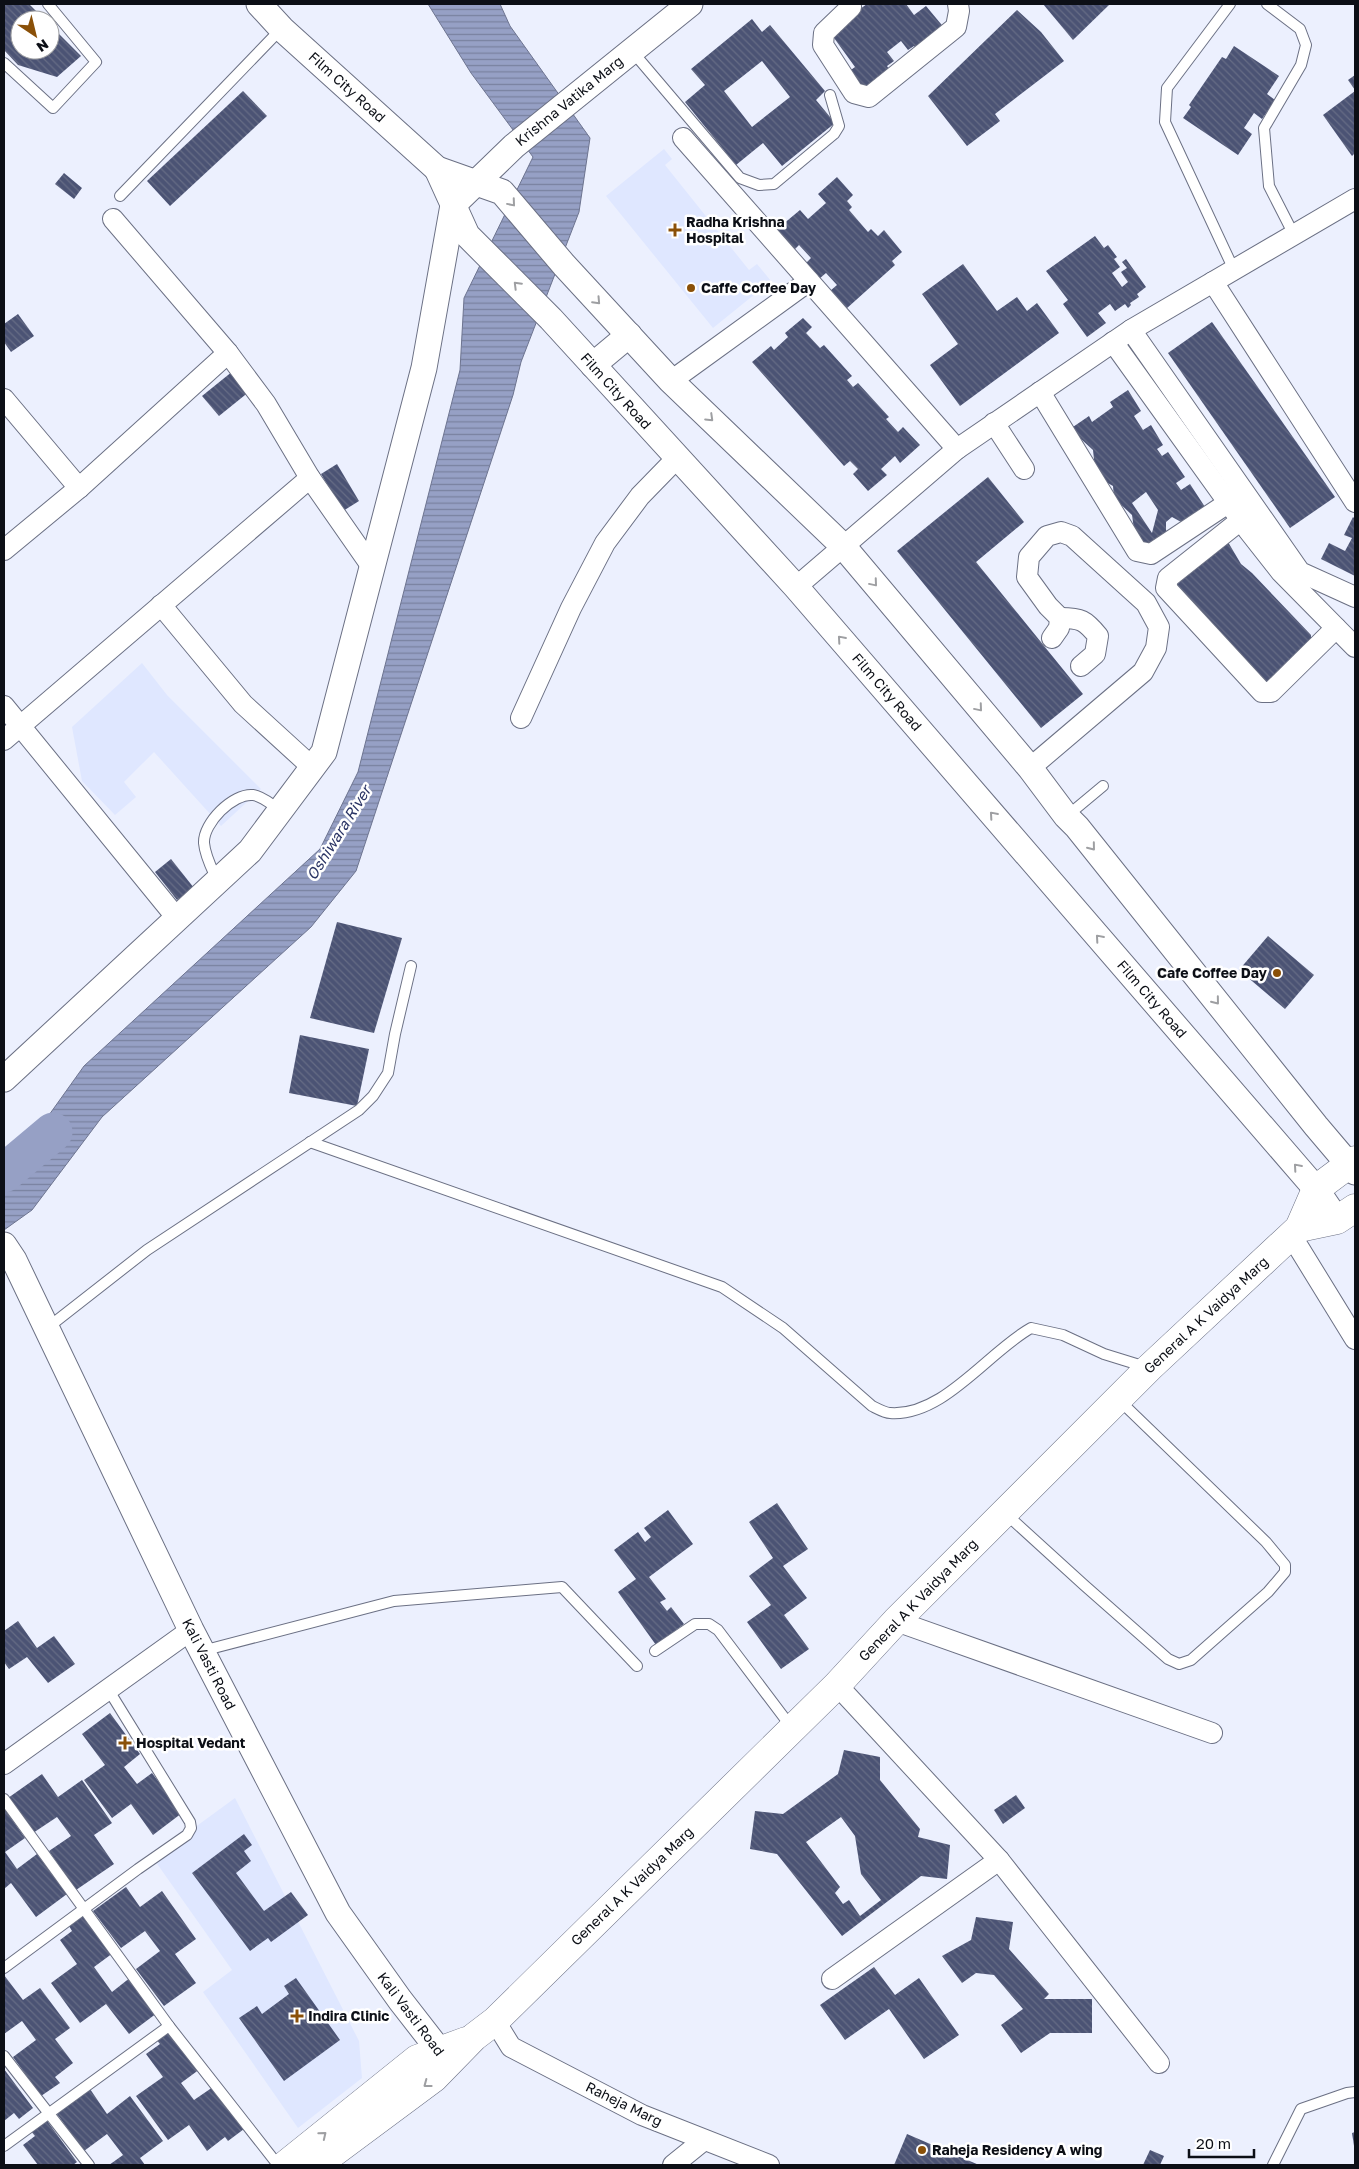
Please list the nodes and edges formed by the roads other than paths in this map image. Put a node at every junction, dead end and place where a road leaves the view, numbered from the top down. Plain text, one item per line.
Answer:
1 (48, 4) edge
2 (259, 4) edge
3 (690, 4) edge
4 (850, 4) edge
5 (958, 4) edge
6 (1230, 4) edge
7 (1267, 4) edge
8 (282, 28) junction
9 (632, 51) junction
10 (4, 63) edge
11 (830, 94) dead end
12 (683, 138) dead end
13 (437, 169) junction
14 (476, 182) junction
15 (120, 196) dead end
16 (1355, 199) edge
17 (453, 204) junction
18 (113, 220) dead end
19 (1294, 235) junction
20 (1234, 270) junction
21 (809, 281) junction
22 (1213, 282) junction
23 (1132, 330) junction
24 (629, 335) junction
25 (1113, 342) junction
26 (228, 353) junction
27 (592, 365) junction
28 (671, 381) junction
29 (1040, 392) junction
30 (4, 399) edge
31 (990, 427) junction
32 (956, 449) junction
33 (677, 458) junction
34 (1020, 472) dead end
35 (310, 478) junction
36 (79, 488) junction
37 (1228, 502) junction
38 (1355, 502) edge
39 (1241, 520) junction
40 (843, 546) junction
41 (4, 550) edge
42 (372, 567) junction
43 (796, 587) junction
44 (1355, 597) edge
45 (161, 605) junction
46 (1060, 618) junction
47 (1336, 628) junction
48 (1052, 638) dead end
49 (1355, 647) edge
50 (1081, 666) dead end
51 (4, 706) edge
52 (521, 718) dead end
53 (20, 726) junction
54 (4, 740) edge
55 (312, 767) junction
56 (1030, 768) junction
57 (1103, 786) dead end
58 (280, 810) junction
59 (1066, 816) junction
60 (217, 880) junction
61 (176, 917) junction
62 (411, 966) dead end
63 (4, 1079) edge
64 (310, 1142) junction
65 (1353, 1165) edge
66 (1316, 1189) junction
67 (1346, 1214) edge
68 (1295, 1232) junction
69 (9, 1253) edge
70 (46, 1329) junction
71 (1355, 1339) edge
72 (1149, 1368) junction
73 (1118, 1399) junction
74 (1005, 1512) junction
75 (896, 1621) junction
76 (196, 1641) junction
77 (655, 1651) dead end
78 (637, 1666) dead end
79 (837, 1686) junction
80 (108, 1689) junction
81 (792, 1729) junction
82 (1212, 1733) dead end
83 (4, 1764) edge
84 (4, 1799) edge
85 (999, 1860) junction
86 (84, 1909) junction
87 (4, 1968) edge
88 (832, 1979) dead end
89 (495, 2021) junction
90 (169, 2026) junction
91 (4, 2056) edge
92 (444, 2057) junction
93 (1159, 2063) dead end
94 (1355, 2092) edge
95 (48, 2113) junction
96 (704, 2140) junction
97 (4, 2146) edge
98 (90, 2165) edge
99 (278, 2165) edge
100 (285, 2165) edge
101 (317, 2165) edge
102 (673, 2165) edge
103 (769, 2165) edge
104 (1273, 2165) edge

1 - 10 lane
2 - 8 street, Film City Road
3 - 9 street, Krishna Vatika Marg
4 - 5 street
6 - 20 lane
7 - 19 lane
8 - 13 street, Film City Road
8 - 15 lane
9 - 11 lane
9 - 14 street, Krishna Vatika Marg
12 - 21 street
13 - 14 street, Film City Road
13 - 17 street, Film City Road
14 - 17 street, Krishna Vatika Marg
14 -> 24 street, Film City Road
16 - 19 street
27 -> 17 street, Film City Road
17 - 42 street
18 - 26 street
19 - 20 street
20 - 22 street
21 - 28 street
21 - 32 street
22 - 23 street
22 - 38 street
23 - 25 street
23 - 44 street
24 - 27 street
24 - 28 street, Film City Road
25 - 29 street
25 - 37 street
26 - 35 street
26 - 36 street
27 - 33 street, Film City Road
28 -> 40 street, Film City Road
29 - 31 street
29 - 37 street
30 - 36 street
31 - 32 street
31 - 34 street
32 - 40 street
33 - 43 street, Film City Road
33 - 52 street
35 - 42 street
35 - 45 street
36 - 41 street
37 - 39 street
39 - 47 street
39 - 47 street
40 - 43 street
40 -> 56 street, Film City Road
42 - 55 street
66 -> 43 street, Film City Road
45 - 53 street
45 - 55 street
46 - 48 street
46 - 50 street
46 - 56 street
47 - 49 street
51 - 53 street
53 - 54 street
53 - 61 street
55 - 58 street
56 - 59 street, Film City Road
57 - 59 lane
58 - 60 street
58 - 60 lane
59 -> 65 street, Film City Road
60 - 61 street
61 - 63 street
62 - 64 lane
64 - 70 lane
64 - 72 lane
65 - 66 main road
66 - 67 street, Film City Road
66 - 68 main road, General A K Vaidya Marg
67 - 68 main road
68 - 71 street
68 - 72 main road, General A K Vaidya Marg
69 - 70 street, Kali Vasti Road
70 - 76 street, Kali Vasti Road
72 - 73 main road, General A K Vaidya Marg
73 - 74 main road, General A K Vaidya Marg
73 - 74 lane
74 - 75 main road, General A K Vaidya Marg
75 - 79 main road, General A K Vaidya Marg
75 - 82 street
76 - 78 lane
76 - 80 street
76 - 92 street, Kali Vasti Road
77 - 81 lane
79 - 81 main road, General A K Vaidya Marg
79 - 85 street
80 - 83 street
80 - 86 lane
81 - 89 main road, General A K Vaidya Marg
84 - 86 lane
85 - 88 street
85 - 93 street
86 - 87 lane
86 - 90 lane
89 - 92 main road, General A K Vaidya Marg
89 - 96 street, Raheja Marg
90 - 95 lane
90 - 99 lane
91 - 95 lane
100 -> 92 main road, General A K Vaidya Marg
92 -> 101 main road, General A K Vaidya Marg
94 - 104 lane
95 - 97 lane
95 - 98 lane
96 - 102 street
96 - 103 street, Raheja Marg

